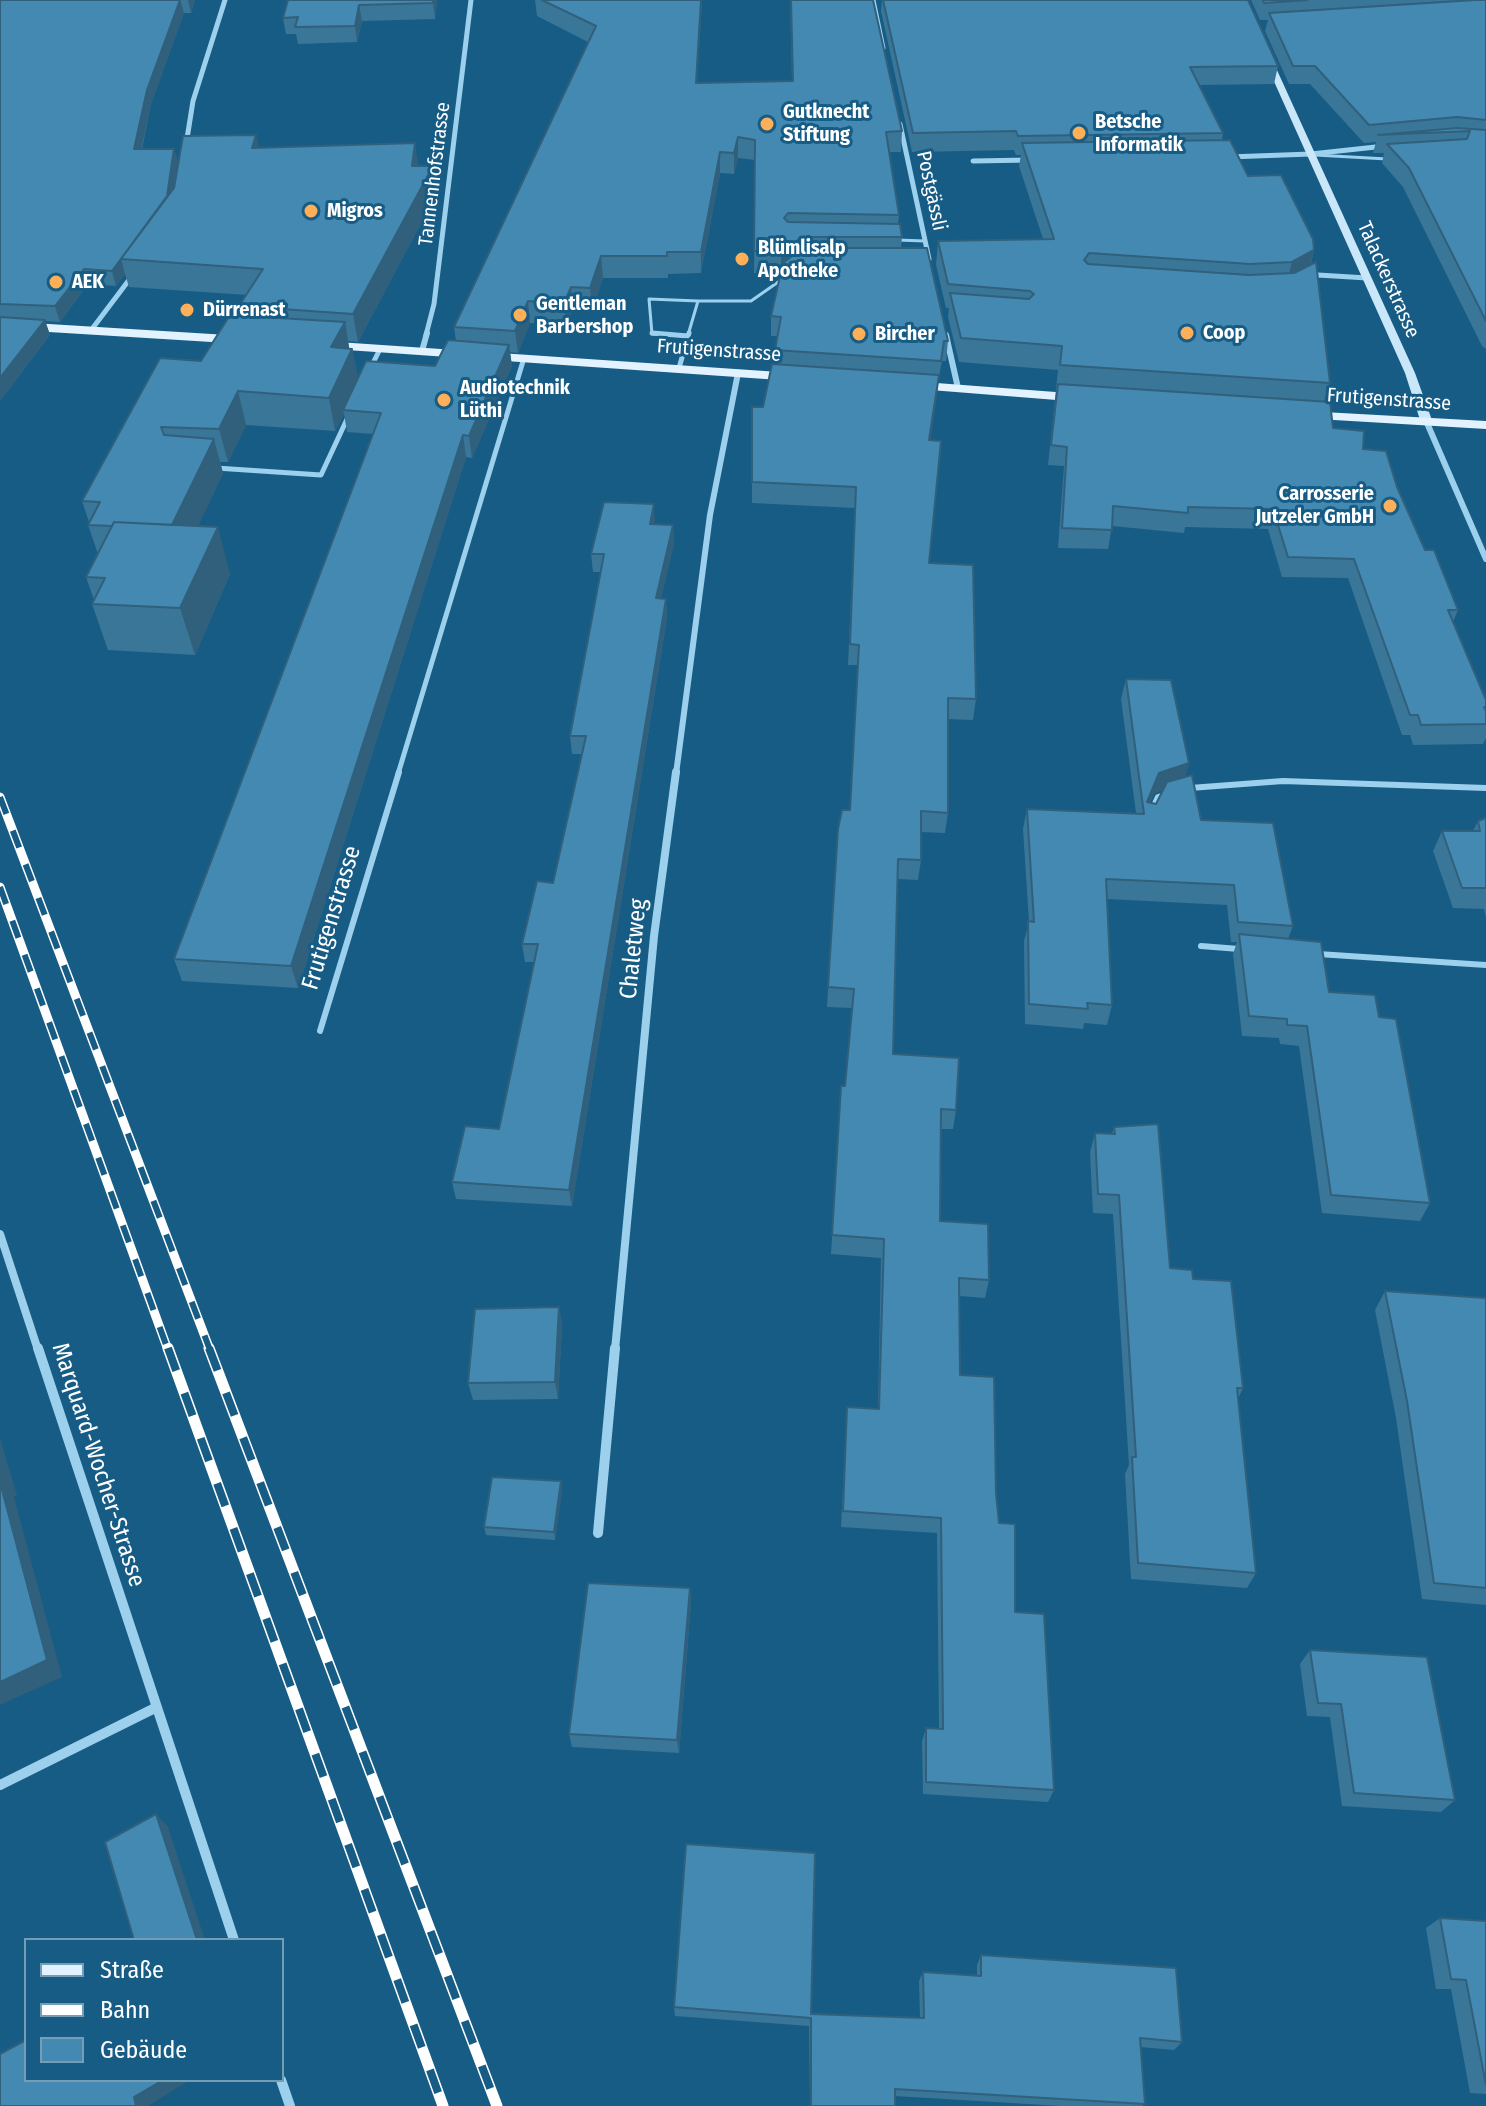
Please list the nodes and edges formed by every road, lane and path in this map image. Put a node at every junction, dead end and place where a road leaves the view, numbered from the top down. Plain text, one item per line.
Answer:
1 (225, 0) edge
2 (471, 0) edge
3 (873, 0) edge
4 (1265, 51) edge
5 (886, 60) edge
6 (899, 120) edge
7 (1390, 146) edge
8 (1311, 154) junction
9 (1219, 157) edge
10 (184, 158) edge
11 (1396, 158) edge
12 (1035, 160) edge
13 (973, 161) edge
14 (895, 240) edge
15 (925, 241) junction
16 (915, 263) edge
17 (930, 263) joint
18 (135, 272) edge
19 (786, 275) edge
20 (1367, 278) junction
21 (1298, 286) edge
22 (698, 301) junction
23 (0, 325) edge
24 (944, 327) edge
25 (92, 329) junction
26 (688, 336) junction
27 (257, 340) edge
28 (302, 343) edge
29 (380, 349) junction
30 (422, 351) junction
31 (524, 358) junction
32 (679, 368) junction
33 (738, 373) junction
34 (367, 377) edge
35 (817, 379) edge
36 (896, 384) edge
37 (958, 388) junction
38 (1099, 399) edge
39 (353, 405) edge
40 (1287, 413) edge
41 (1427, 423) junction
42 (1486, 425) edge
43 (204, 467) edge
44 (1486, 559) edge
45 (1486, 788) edge
46 (1147, 820) edge
47 (1201, 946) dead end
48 (1248, 950) edge
49 (1310, 954) edge
50 (1486, 965) edge
51 (320, 1031) dead end
52 (0, 1234) edge
53 (598, 1533) dead end
54 (155, 1708) junction
55 (0, 1785) edge
56 (233, 1938) edge
57 (282, 2082) edge
58 (290, 2106) edge

1 - 10 street
2 - 30 street, Tannenhofstrasse
3 - 5 street
4 - 8 main road, Talackerstrasse
6 - 15 street, Postgässli
7 - 8 street
8 - 9 street
8 - 11 lane
8 - 20 main road, Talackerstrasse
12 - 13 street
14 - 15 lane
15 - 17 street, Postgässli
16 - 17 lane
18 - 25 street
19 - 22 lane
20 - 21 street
20 - 41 main road, Talackerstrasse
22 - 26 lane
22 - 26 lane
23 - 25 main road
24 - 37 street
25 - 27 main road
26 - 32 lane
28 - 29 main road, Frutigenstrasse
29 - 30 main road, Frutigenstrasse
29 - 34 lane
30 - 31 main road, Frutigenstrasse
31 - 32 main road, Frutigenstrasse
31 - 51 lane, Frutigenstrasse
32 - 33 main road, Frutigenstrasse
33 - 35 main road, Frutigenstrasse
33 - 53 street, Chaletweg
36 - 37 main road
37 - 38 main road
39 - 43 lane
40 - 41 main road, Frutigenstrasse
41 - 42 main road, Frutigenstrasse
41 - 44 street
45 - 46 lane
47 - 48 lane
49 - 50 lane
52 - 54 street, Marquard-Wocher-Strasse
54 - 55 street
54 - 56 street, Marquard-Wocher-Strasse
57 - 58 street

